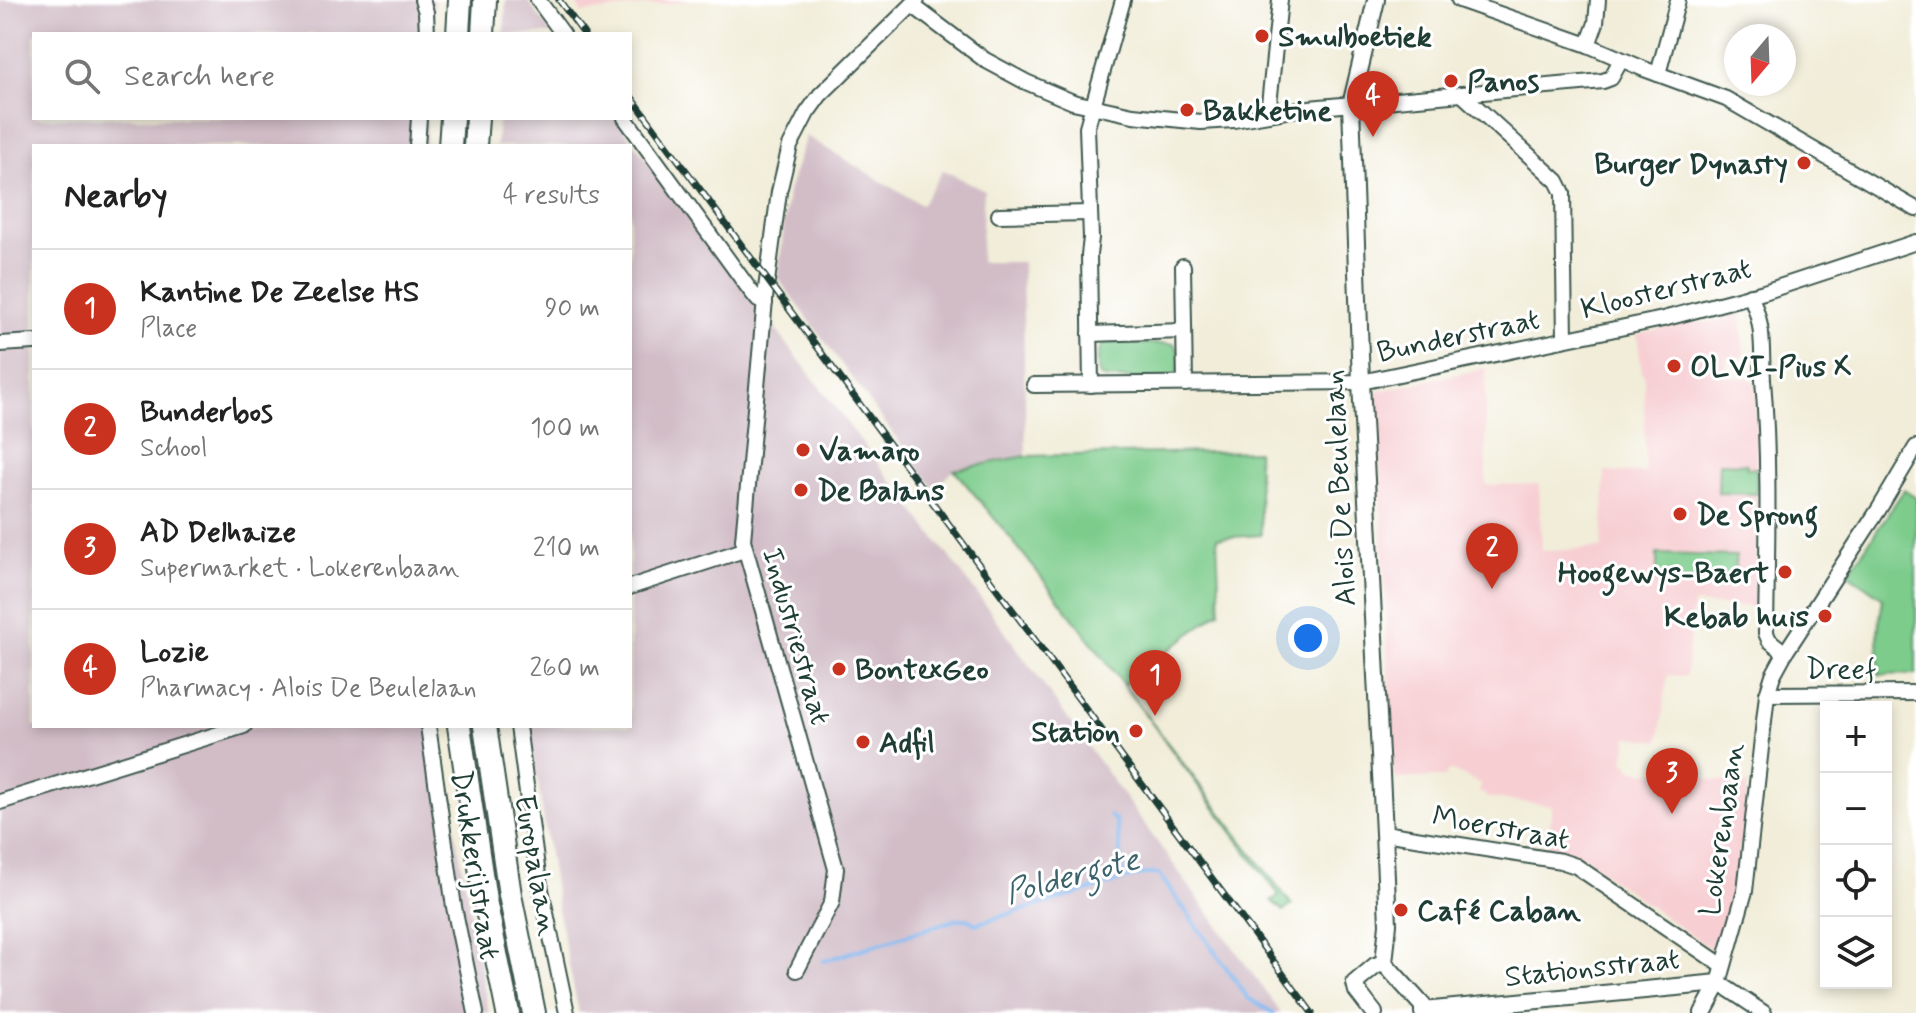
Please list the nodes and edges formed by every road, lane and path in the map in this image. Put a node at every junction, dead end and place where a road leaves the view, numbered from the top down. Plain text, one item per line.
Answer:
1 (422, 0) edge
2 (460, 0) edge
3 (485, 0) edge
4 (538, 0) edge
5 (1123, 0) edge
6 (1280, 0) edge
7 (1376, 0) edge
8 (1459, 0) edge
9 (1598, 0) edge
10 (1678, 0) edge
11 (915, 3) edge
12 (427, 32) edge
13 (458, 32) edge
14 (483, 32) edge
15 (562, 32) edge
16 (1588, 45) junction
17 (1621, 60) junction
18 (1658, 74) junction
19 (1462, 94) junction
20 (1351, 105) junction
21 (1093, 108) junction
22 (1268, 114) junction
23 (419, 120) edge
24 (452, 120) edge
25 (477, 120) edge
26 (626, 120) edge
27 (417, 144) edge
28 (450, 144) edge
29 (475, 144) edge
30 (1916, 209) edge
31 (1090, 213) junction
32 (999, 215) dead end
33 (1916, 242) edge
34 (1183, 266) dead end
35 (1750, 295) junction
36 (765, 303) junction
37 (1183, 331) junction
38 (1090, 334) junction
39 (1565, 339) junction
40 (32, 342) edge
41 (0, 344) edge
42 (1361, 382) junction
43 (1185, 384) junction
44 (1034, 385) dead end
45 (1091, 385) junction
46 (1916, 447) edge
47 (744, 550) junction
48 (632, 586) edge
49 (1785, 653) junction
50 (1916, 693) edge
51 (1767, 694) junction
52 (238, 728) edge
53 (428, 728) edge
54 (459, 728) edge
55 (485, 728) edge
56 (518, 728) edge
57 (0, 802) edge
58 (1384, 833) junction
59 (1384, 963) junction
60 (797, 970) dead end
61 (1721, 975) junction
62 (1423, 1012) edge
63 (476, 1013) edge
64 (508, 1013) edge
65 (534, 1013) edge
66 (567, 1013) edge
67 (1374, 1013) edge
68 (1703, 1013) edge
69 (1764, 1013) edge

1 - 12 street
2 - 13 highway
3 - 14 highway
4 - 15 street
5 - 21 street
6 - 22 street
7 - 20 street, Alois De Beulelaan
8 - 16 street
9 - 16 street
10 - 18 street
11 - 21 street
11 - 36 street, Industriestraat
16 - 17 street
17 - 18 street
17 - 19 street
18 - 30 street
19 - 20 street
19 - 39 street, Kloosterstraat
20 - 22 street
20 - 42 street, Alois De Beulelaan
21 - 22 street
21 - 31 street
23 - 27 street
24 - 28 highway
25 - 29 highway
26 - 36 street
31 - 32 street
31 - 38 street
33 - 35 street, Kloosterstraat
34 - 37 street
35 - 39 street, Kloosterstraat
35 - 49 street
36 - 47 street, Industriestraat
37 - 38 street
37 - 43 street
38 - 45 street
39 - 42 street, Bunderstraat
40 - 41 street
42 - 43 street, Bunderstraat
42 - 58 street, Alois De Beulelaan
43 - 45 street, Bunderstraat
44 - 45 street, Bunderstraat
46 - 49 street, Lokerenbaan
47 - 48 street
47 - 60 street, Industriestraat
49 - 51 street, Lokerenbaan
50 - 51 street, Dreef
51 - 61 street, Lokerenbaan
52 - 57 street
53 - 63 street, Drukkerijstraat
54 - 64 highway, Europalaan
55 - 65 highway, Europalaan
56 - 66 street
58 - 59 street, Alois De Beulelaan
58 - 61 street, Moerstraat
59 - 62 street
59 - 67 street
61 - 62 street, Stationsstraat
61 - 68 street, Lokerenbaan
61 - 69 street, Moerstraat

